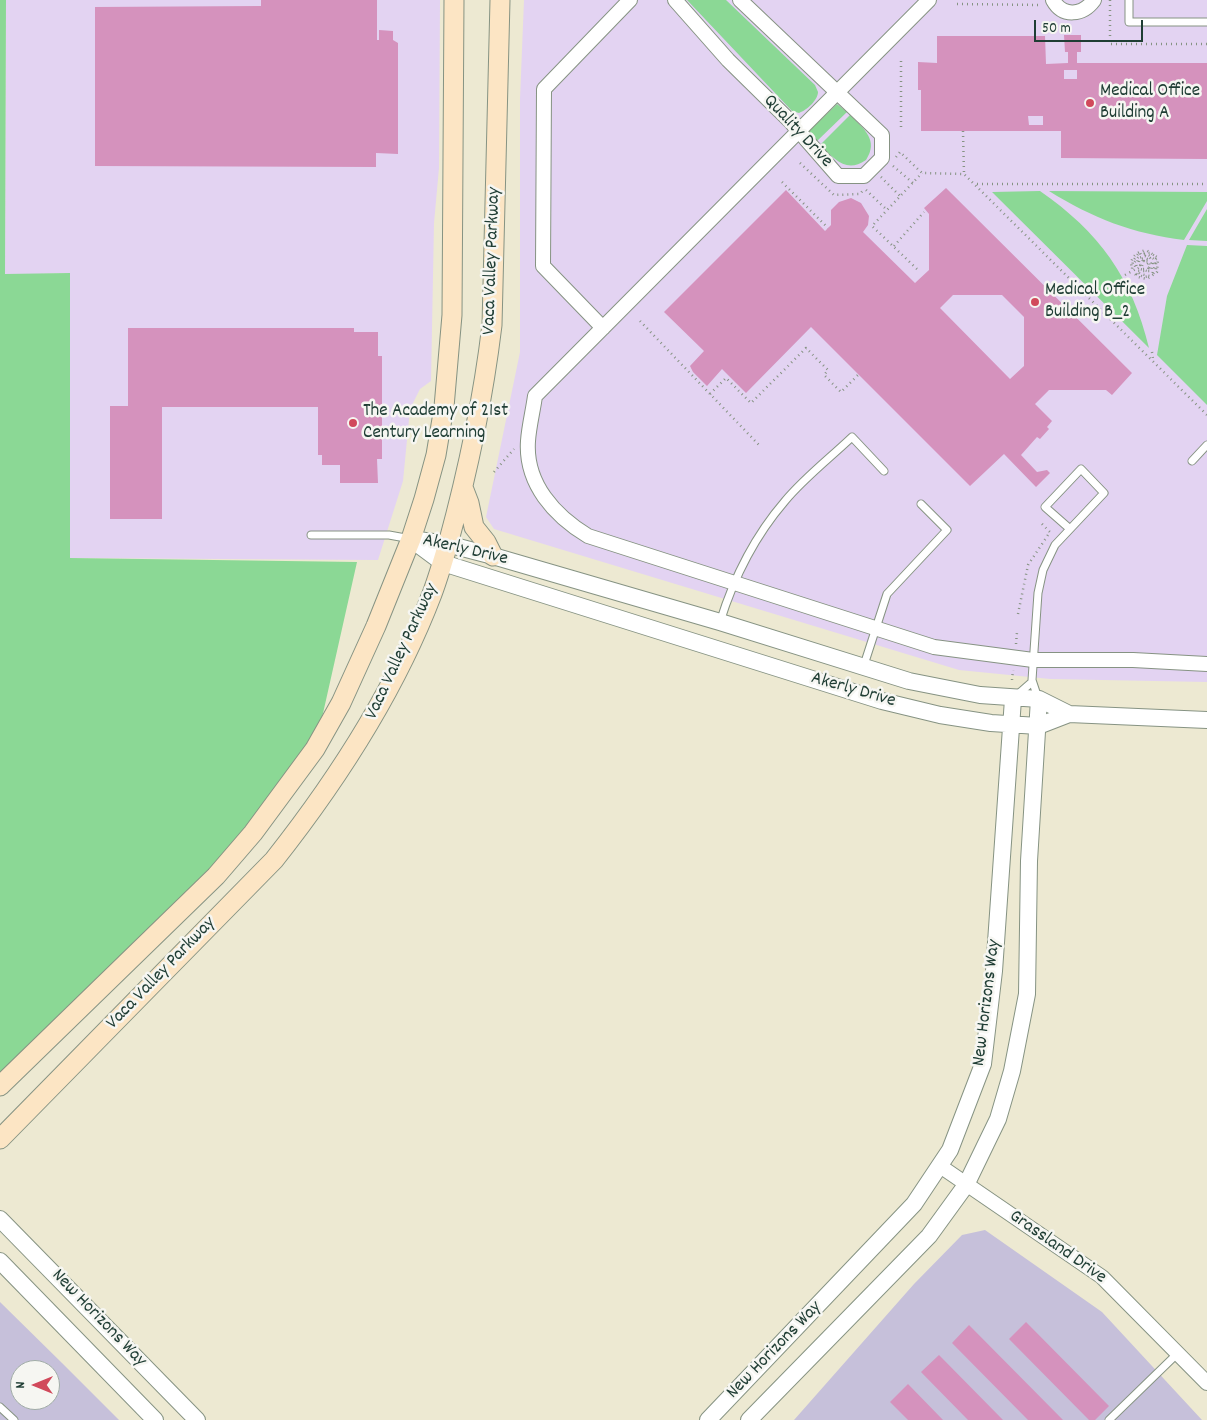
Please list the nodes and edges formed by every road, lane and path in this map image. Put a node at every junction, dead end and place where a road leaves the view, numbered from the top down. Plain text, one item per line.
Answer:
1 (454, 0) edge
2 (500, 0) edge
3 (630, 0) edge
4 (675, 0) edge
5 (740, 0) edge
6 (929, 0) edge
7 (1094, 0) edge
8 (1110, 0) edge
9 (1129, 0) edge
10 (957, 4) dead end
11 (1049, 5) edge
12 (1207, 22) edge
13 (1207, 44) edge
14 (900, 61) dead end
15 (835, 93) junction
16 (900, 130) dead end
17 (797, 131) junction
18 (963, 131) dead end
19 (900, 152) dead end
20 (890, 163) dead end
21 (922, 173) junction
22 (964, 174) junction
23 (878, 175) dead end
24 (782, 182) dead end
25 (913, 183) junction
26 (977, 184) junction
27 (1207, 184) edge
28 (865, 189) dead end
29 (900, 196) junction
30 (887, 210) junction
31 (924, 212) dead end
32 (828, 228) dead end
33 (894, 246) junction
34 (1145, 264) dead end
35 (917, 270) dead end
36 (1125, 275) dead end
37 (640, 321) dead end
38 (603, 328) junction
39 (1152, 352) dead end
40 (1153, 361) junction
41 (858, 375) dead end
42 (710, 394) junction
43 (1207, 415) edge
44 (519, 444) dead end
45 (759, 445) dead end
46 (1207, 445) edge
47 (1192, 461) dead end
48 (884, 471) dead end
49 (494, 472) dead end
50 (463, 489) junction
51 (920, 504) dead end
52 (1040, 522) dead end
53 (1070, 530) junction
54 (311, 535) dead end
55 (411, 539) junction
56 (448, 544) junction
57 (493, 556) junction
58 (443, 563) junction
59 (732, 584) junction
60 (1018, 614) dead end
61 (720, 622) junction
62 (874, 630) junction
63 (1017, 632) dead end
64 (1015, 650) dead end
65 (1033, 660) junction
66 (1207, 664) edge
67 (863, 668) junction
68 (1013, 668) dead end
69 (1012, 680) dead end
70 (1032, 682) junction
71 (1013, 699) junction
72 (1039, 699) junction
73 (1069, 714) junction
74 (1207, 720) edge
75 (1011, 724) junction
76 (1038, 726) junction
77 (0, 1086) edge
78 (0, 1139) edge
79 (940, 1166) junction
80 (966, 1185) junction
81 (0, 1218) edge
82 (0, 1261) edge
83 (1178, 1353) junction
84 (1207, 1383) edge
85 (0, 1407) edge
86 (194, 1419) edge
87 (14, 1420) edge
88 (155, 1420) edge
89 (708, 1420) edge
90 (749, 1420) edge
91 (1109, 1420) edge

1 - 55 main road, Vaca Valley Parkway
2 - 50 main road, Vaca Valley Parkway
3 - 38 street
4 - 17 street, Quality Drive
5 - 15 street, Quality Drive
6 - 15 street
7 - 11 street
8 - 13 path
9 - 12 lane
10 - 11 path
14 - 16 path
15 - 17 street
15 - 17 street, Quality Drive
17 - 38 street
18 - 22 path
19 - 21 path
20 - 25 path
21 - 22 path
21 - 25 path
22 - 26 path
23 - 29 path
24 - 32 path
25 - 29 path
26 - 27 path
26 - 40 path
28 - 30 path
29 - 30 path
30 - 33 path
31 - 33 path
33 - 35 path
34 - 36 path
37 - 42 path
38 - 59 street
39 - 40 path
40 - 43 path
41 - 42 path
42 - 45 path
44 - 49 path
46 - 47 lane
48 - 59 lane
50 - 56 main road, Vaca Valley Parkway
50 - 57 main road
51 - 62 lane
52 - 60 path
53 - 53 lane
53 - 65 lane
54 - 55 lane
55 - 56 street, Akerly Drive
55 - 58 street, Akerly Drive
55 - 77 main road, Vaca Valley Parkway
56 - 57 street, Akerly Drive
56 - 58 main road, Vaca Valley Parkway
57 - 61 street, Akerly Drive
58 - 75 street, Akerly Drive
58 - 78 main road, Vaca Valley Parkway
59 - 61 lane
59 - 62 street
61 - 67 street, Akerly Drive
62 - 65 street
62 - 67 lane
63 - 64 path
65 - 66 street
65 - 70 lane
67 - 71 street, Akerly Drive
68 - 69 path
70 - 71 lane
70 - 72 lane
71 - 72 street, Akerly Drive
71 - 75 street, New Horizons Way
72 - 73 street, Akerly Drive
72 - 76 street, New Horizons Way
73 - 74 street, Akerly Drive
73 - 76 street, Akerly Drive
75 - 76 street, Akerly Drive
75 - 79 street, New Horizons Way
76 - 80 street, New Horizons Way
79 - 80 street, Grassland Drive
79 - 89 street, New Horizons Way
80 - 83 street, Grassland Drive
80 - 90 street, New Horizons Way
81 - 86 street, New Horizons Way
82 - 88 street, New Horizons Way
83 - 84 street, Grassland Drive
83 - 91 lane
85 - 87 lane

